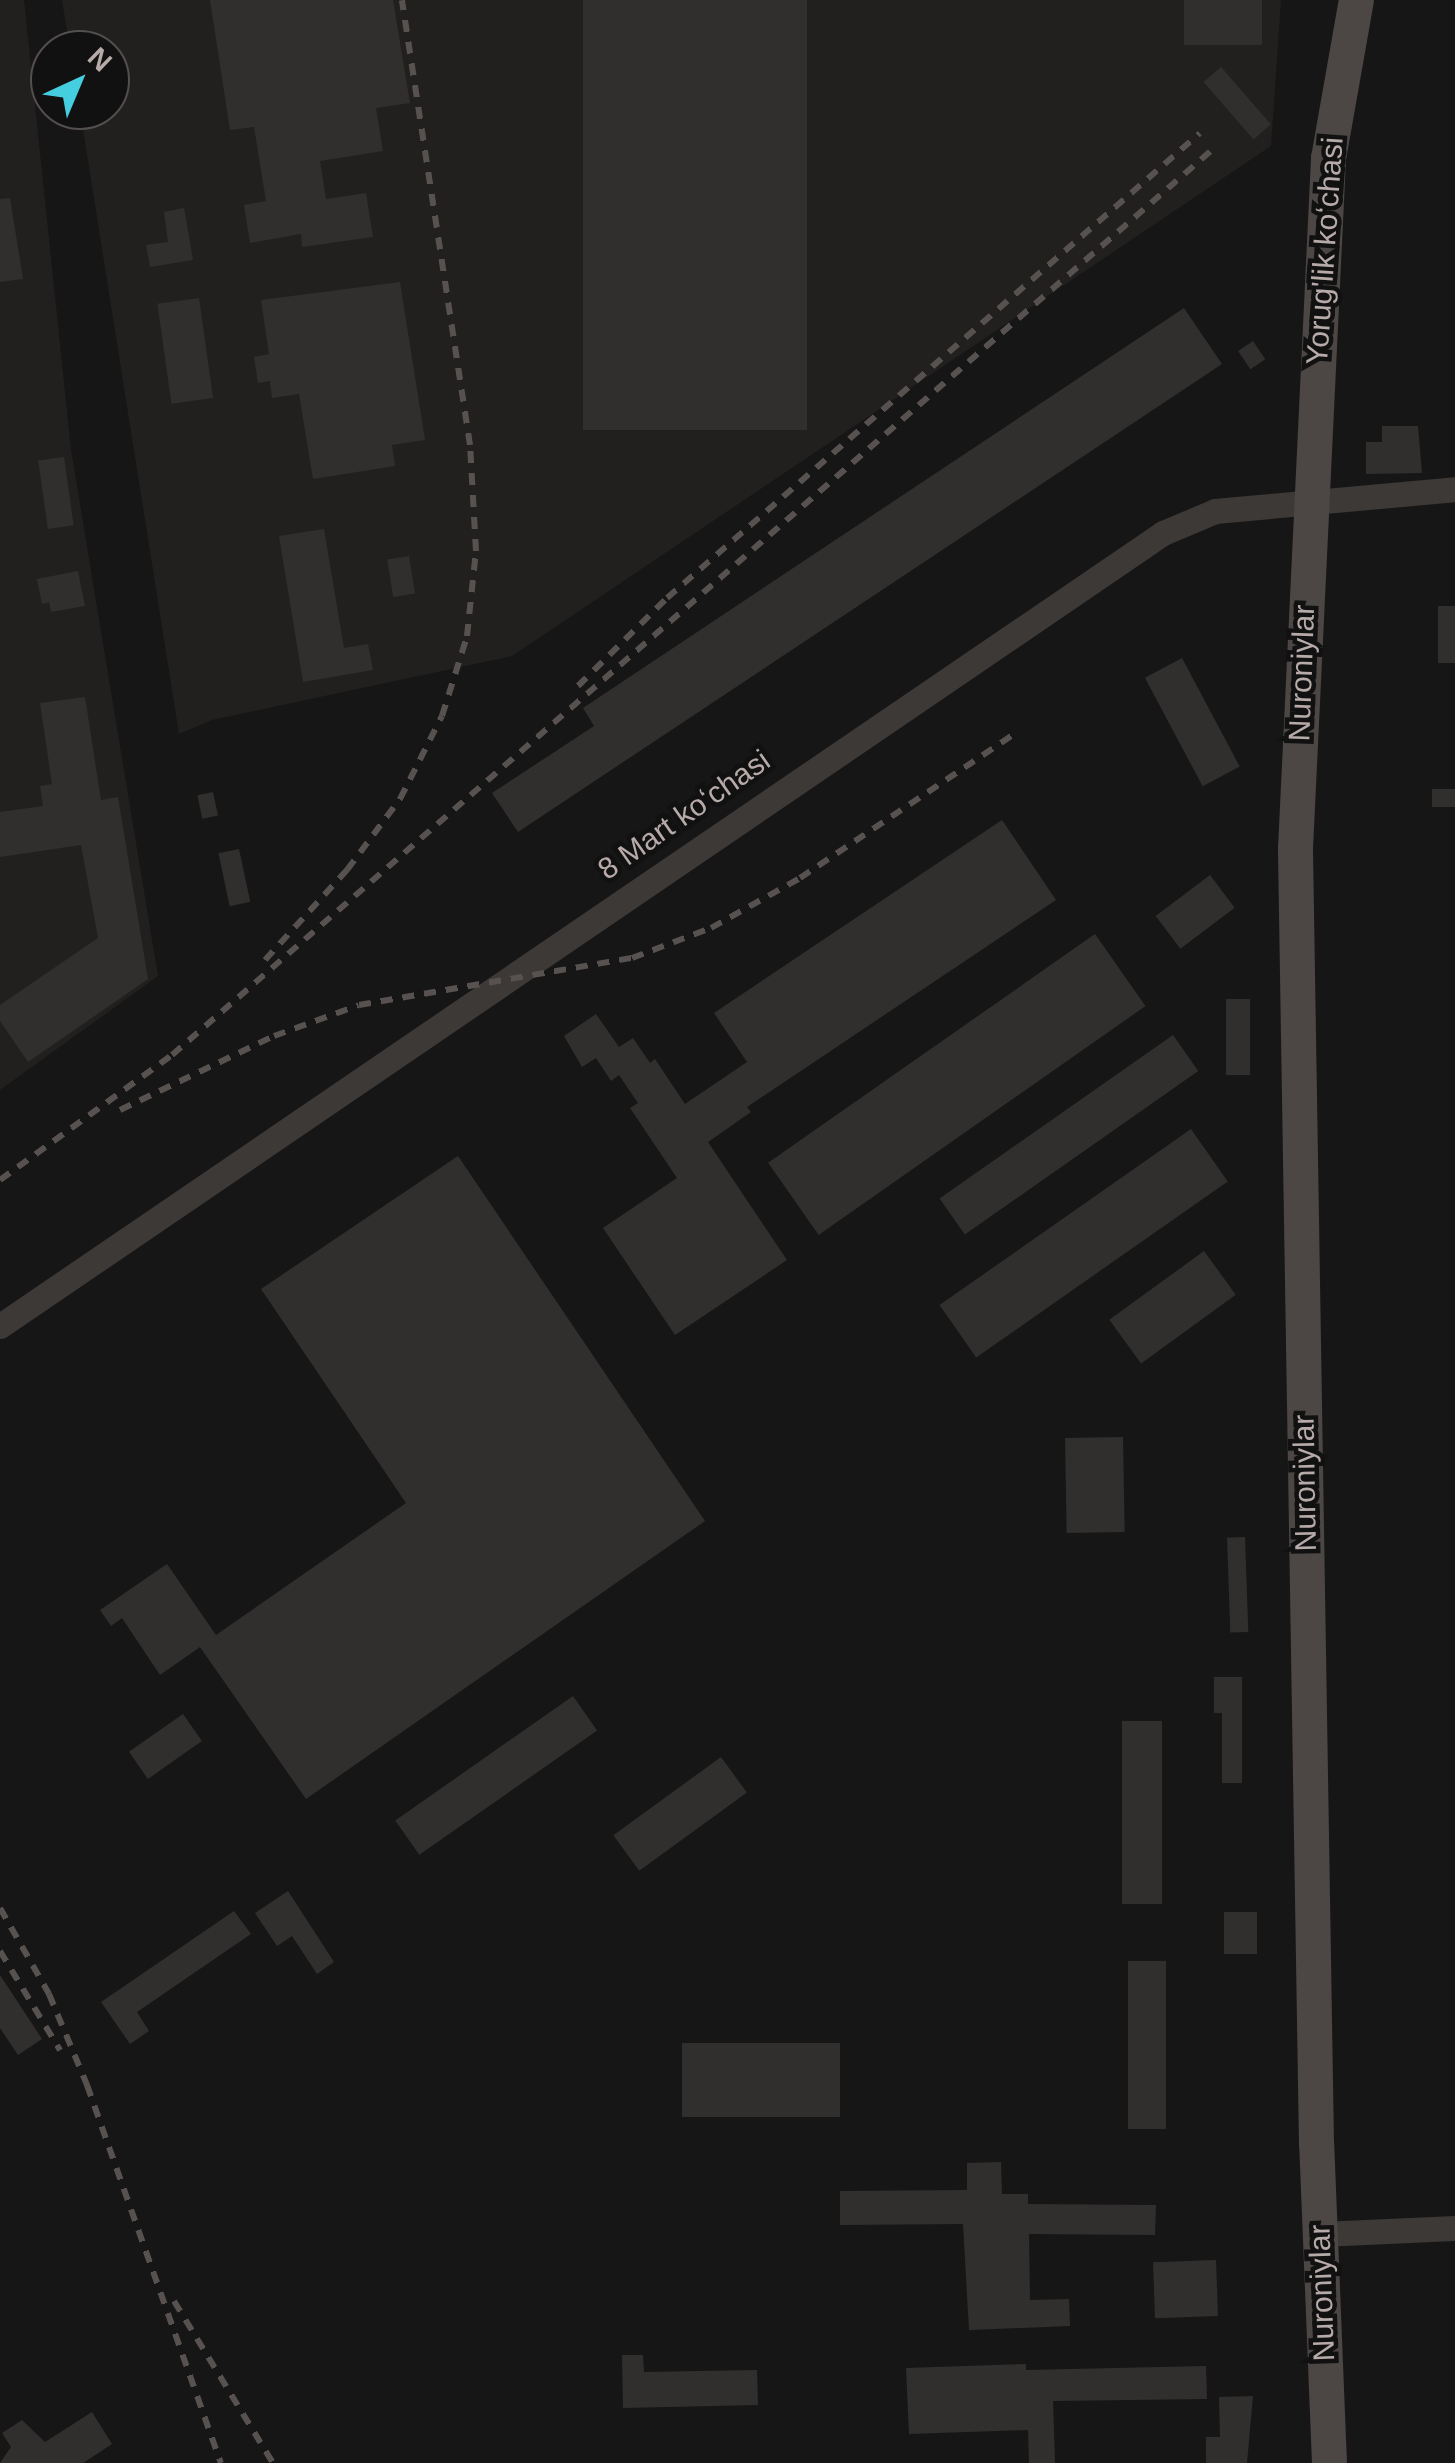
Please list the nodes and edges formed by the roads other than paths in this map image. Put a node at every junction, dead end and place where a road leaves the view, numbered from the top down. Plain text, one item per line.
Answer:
1 (1356, 0) edge
2 (1455, 489) edge
3 (1309, 503) junction
4 (0, 1326) edge
5 (1455, 2228) edge
6 (1320, 2234) junction
7 (1329, 2463) edge

1 - 3 main road, Yorug'lik koʻchasi
2 - 3 street, 8 Mart koʻchasi
3 - 4 street, 8 Mart koʻchasi
3 - 6 main road, Nuroniylar
5 - 6 street
6 - 7 main road, Nuroniylar

